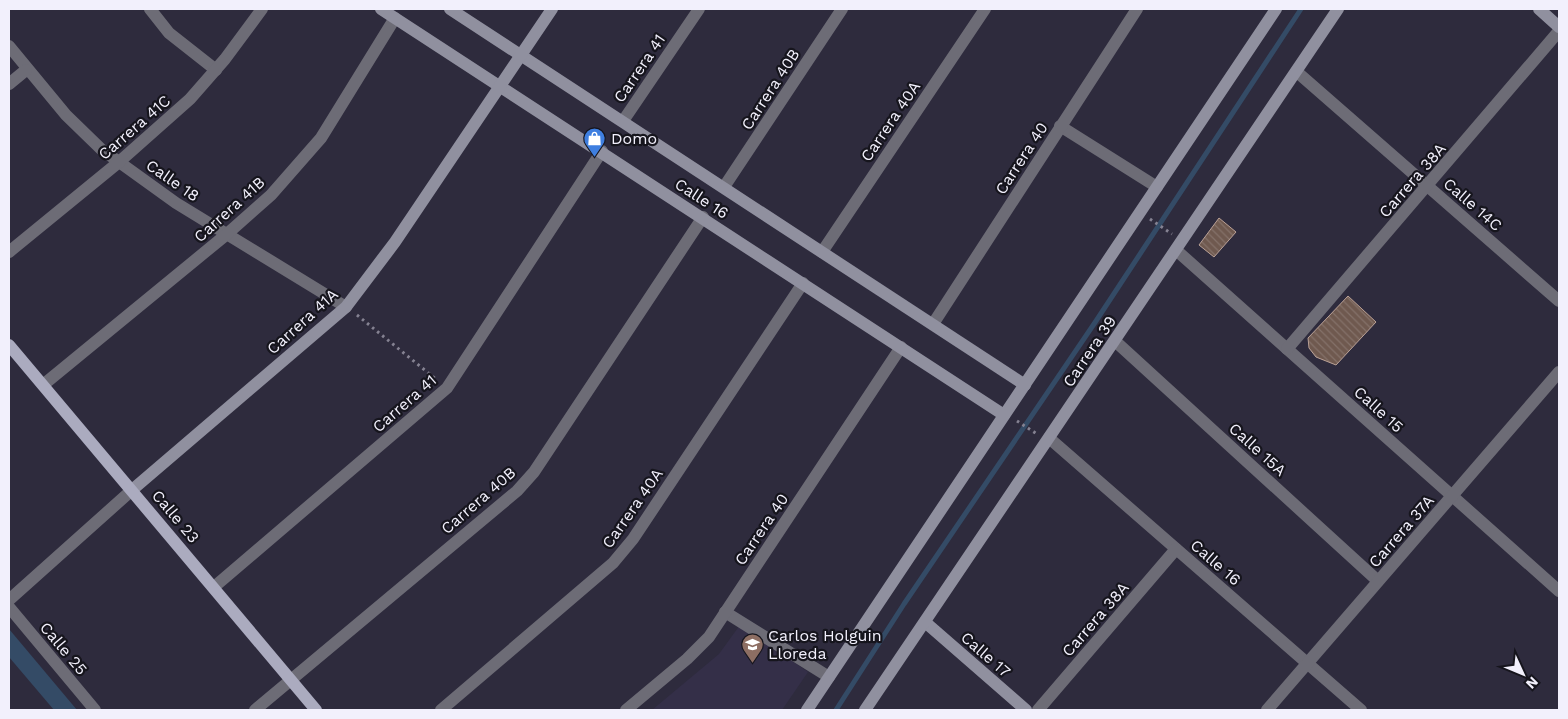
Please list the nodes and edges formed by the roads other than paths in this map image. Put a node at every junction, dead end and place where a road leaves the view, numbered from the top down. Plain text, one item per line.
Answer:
1 (150, 9) edge
2 (262, 9) edge
3 (381, 9) edge
4 (450, 9) edge
5 (552, 9) edge
6 (699, 9) edge
7 (842, 9) edge
8 (985, 9) edge
9 (1136, 9) edge
10 (1276, 9) edge
11 (1338, 9) edge
12 (1539, 9) edge
13 (395, 18) junction
14 (1559, 29) edge
15 (9, 46) edge
16 (522, 55) junction
17 (26, 70) junction
18 (216, 70) junction
19 (1297, 72) junction
20 (9, 84) edge
21 (502, 86) junction
22 (623, 121) junction
23 (1060, 126) junction
24 (602, 151) junction
25 (119, 162) junction
26 (1428, 186) junction
27 (724, 187) junction
28 (1157, 187) junction
29 (703, 217) junction
30 (227, 234) junction
31 (1176, 250) junction
32 (9, 252) edge
33 (822, 252) junction
34 (803, 283) junction
35 (1559, 301) edge
36 (346, 306) junction
37 (933, 324) junction
38 (1115, 341) junction
39 (9, 345) edge
40 (901, 347) junction
41 (1287, 349) junction
42 (1559, 372) edge
43 (43, 385) junction
44 (1025, 385) junction
45 (1008, 416) junction
46 (1044, 437) junction
47 (132, 490) junction
48 (1452, 496) junction
49 (1176, 549) junction
50 (1378, 581) junction
51 (214, 587) junction
52 (1559, 591) edge
53 (9, 600) edge
54 (9, 607) edge
55 (726, 612) junction
56 (925, 622) junction
57 (1308, 664) junction
58 (829, 677) junction
59 (290, 680) junction
60 (95, 710) edge
61 (255, 710) edge
62 (316, 710) edge
63 (441, 710) edge
64 (626, 710) edge
65 (807, 710) edge
66 (865, 710) edge
67 (1026, 710) edge
68 (1038, 710) edge
69 (1267, 710) edge
70 (1361, 710) edge

1 - 18 street
2 - 18 street, Carrera 41C
3 - 13 street, Calle 16
4 - 16 street, Calle 16
5 - 16 street, Carrera 41A
6 - 22 street, Carrera 41
7 - 27 street, Carrera 40B
8 - 33 street, Carrera 40A
9 - 23 street, Carrera 40
10 - 28 street
11 - 19 street, Carrera 39
12 - 14 street
13 - 21 street, Calle 16
13 - 30 street, Carrera 41B
14 - 26 street, Carrera 38A
15 - 17 street, Calle 18
16 - 21 street, Carrera 41A
16 - 22 street, Calle 16
17 - 20 street
17 - 25 street, Calle 18
18 - 25 street, Carrera 41C
19 - 26 street, Calle 14C
19 - 31 street, Carrera 39
21 - 24 street, Calle 16
21 - 36 street, Carrera 41A
22 - 27 street, Calle 16
23 - 28 street
23 - 37 street, Carrera 40
24 - 29 street, Calle 16
24 - 51 street, Carrera 41
25 - 30 street, Calle 18
25 - 32 street, Carrera 41C
26 - 35 street, Calle 14C
26 - 41 street, Carrera 38A
27 - 33 street, Calle 16
28 - 44 street
29 - 34 street, Calle 16
29 - 59 street, Carrera 40B
30 - 36 street, Calle 18
30 - 43 street, Carrera 41B
31 - 38 street, Carrera 39
31 - 41 street, Calle 15
33 - 37 street, Calle 16
34 - 40 street, Calle 16
34 - 63 street, Carrera 40A
36 - 47 street, Carrera 41A
37 - 44 street, Calle 16
38 - 46 street, Carrera 39
38 - 50 street, Calle 15A
39 - 43 main road, Calle 23
40 - 45 street, Calle 16
40 - 55 street, Carrera 40
41 - 48 street, Calle 15
42 - 48 street, Carrera 37A
43 - 47 main road, Calle 23
44 - 45 street
45 - 58 street
46 - 49 street, Calle 16
46 - 56 street, Carrera 39
47 - 51 main road, Calle 23
47 - 53 street, Carrera 41A
48 - 50 street, Carrera 37A
48 - 52 street, Calle 15
49 - 57 street, Calle 16
49 - 68 street, Carrera 38A
50 - 57 street, Carrera 37A
51 - 59 main road, Calle 23
54 - 60 street, Calle 25
55 - 58 street
55 - 64 street, Carrera 40
56 - 66 street, Carrera 39
56 - 67 street, Calle 17
57 - 69 street, Carrera 37A
57 - 70 street, Calle 16
58 - 65 street
59 - 61 street, Carrera 40B
59 - 62 main road, Calle 23

